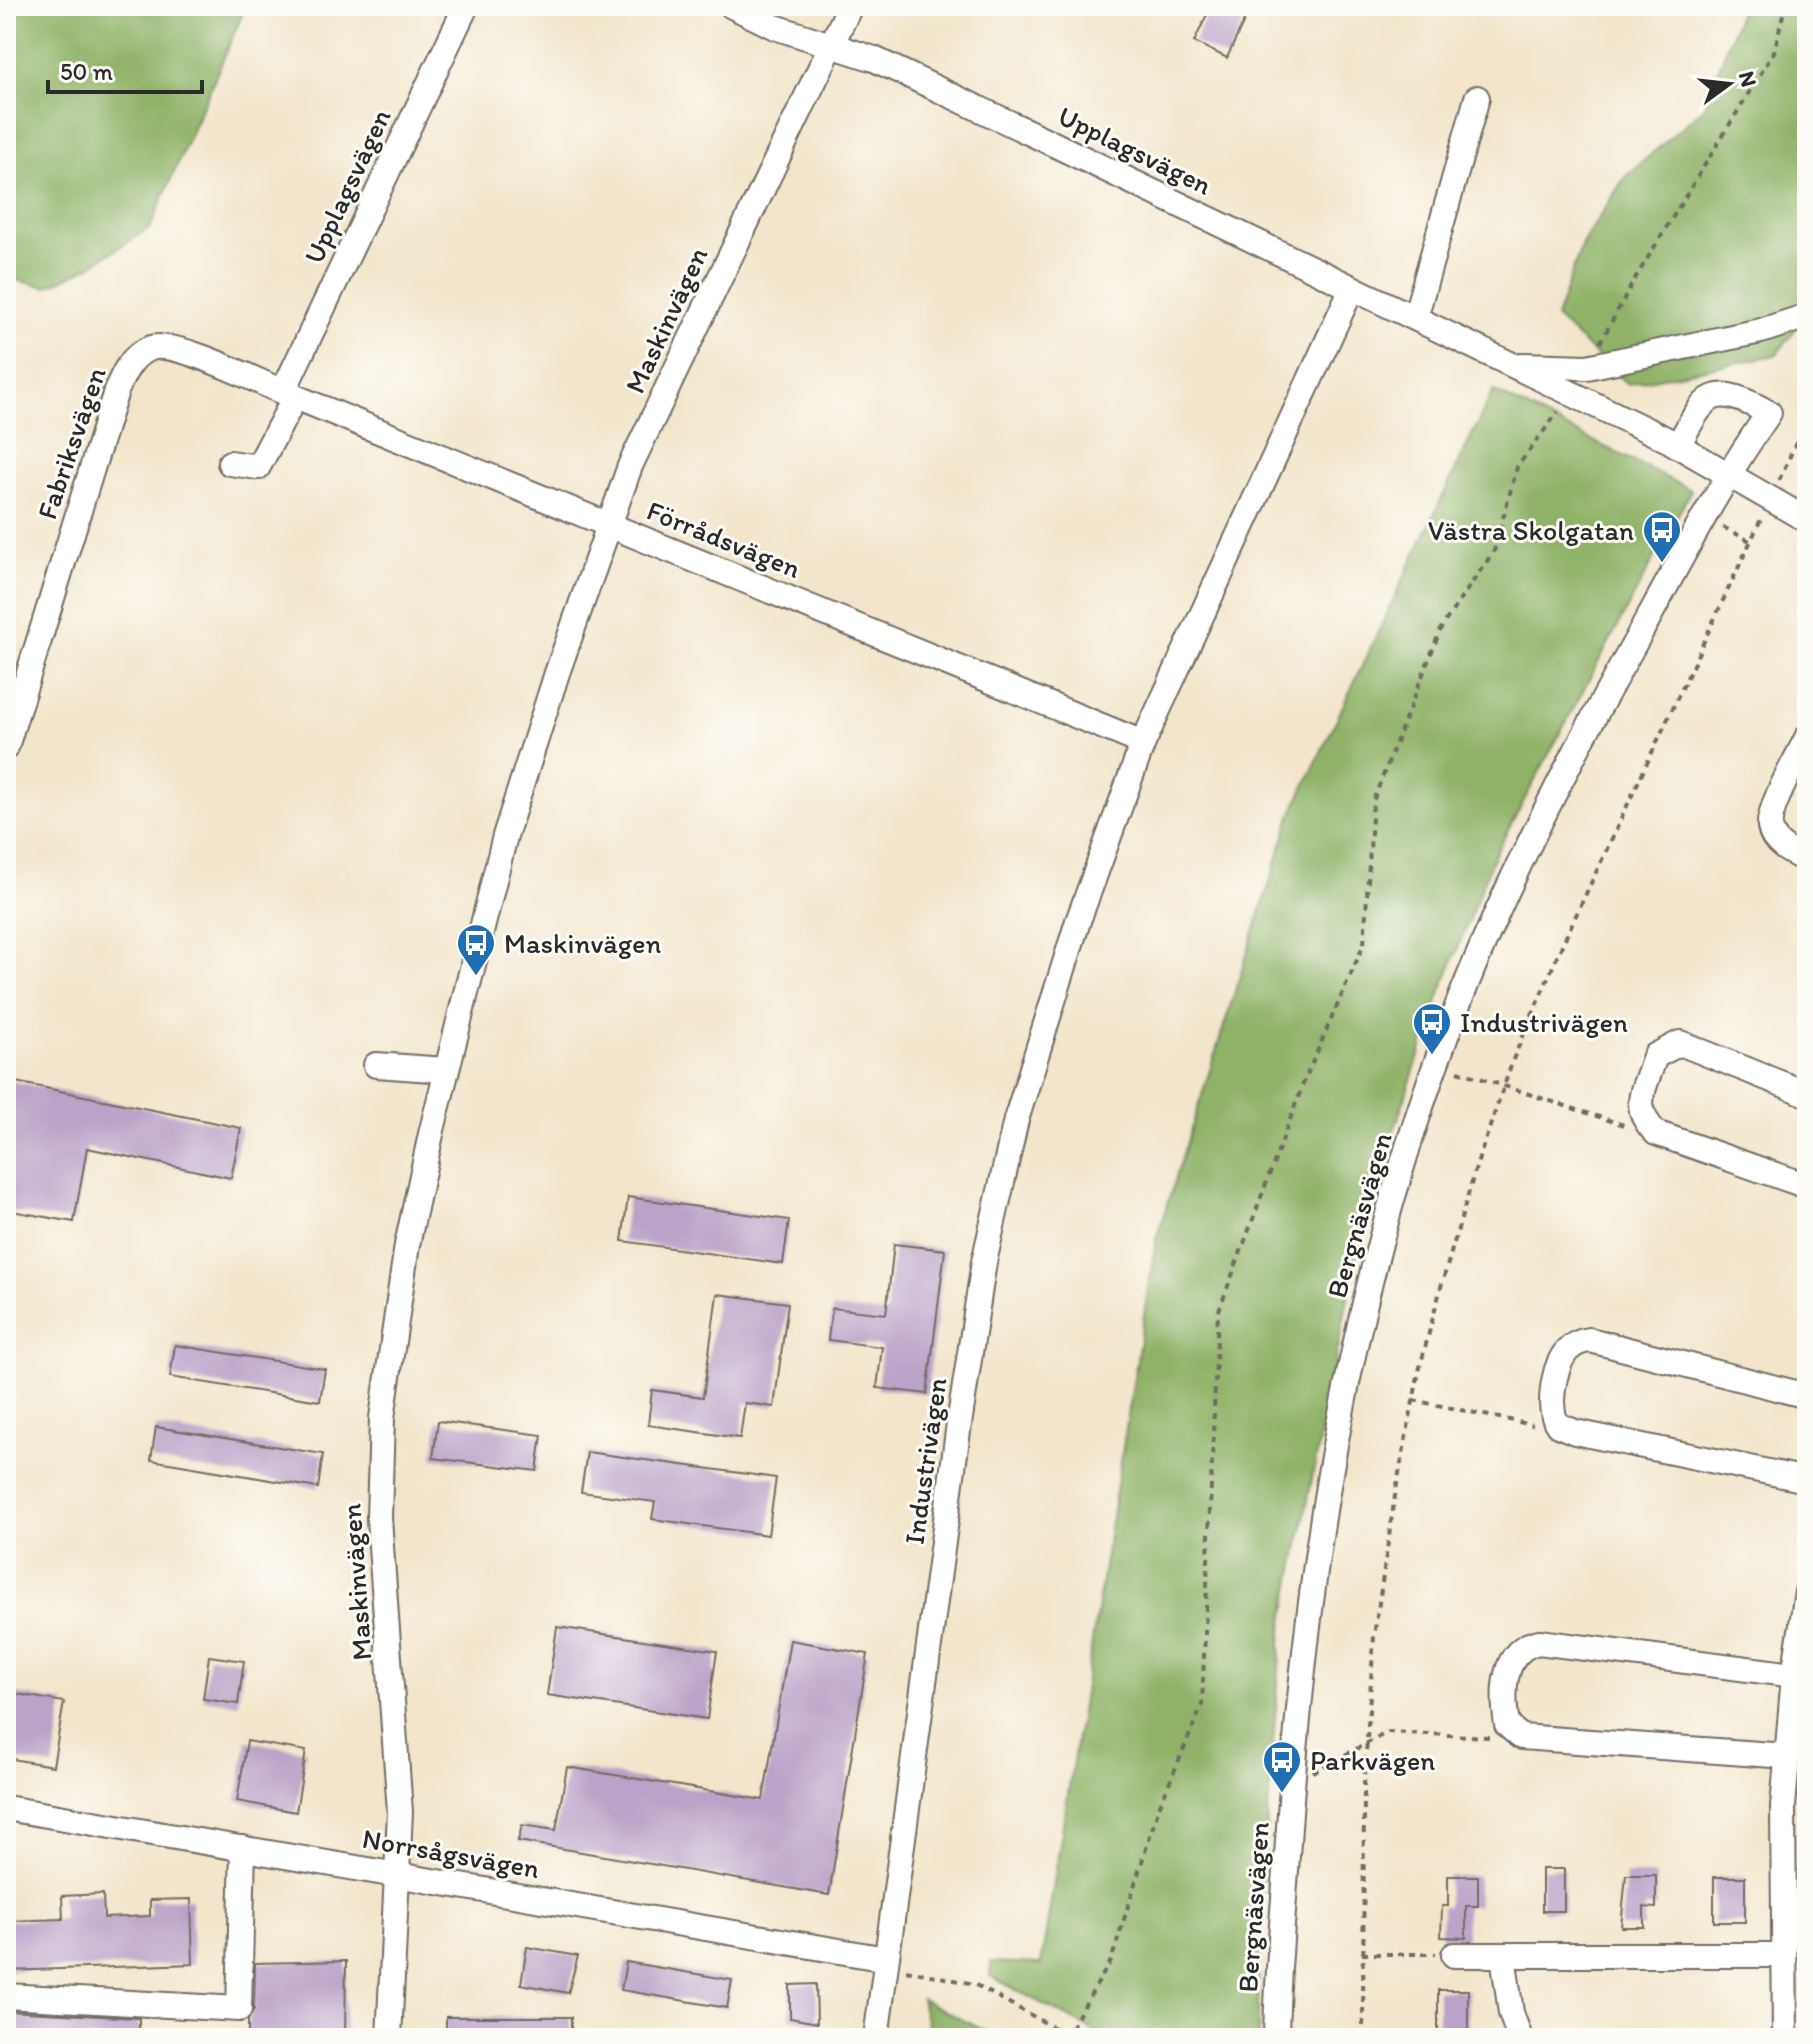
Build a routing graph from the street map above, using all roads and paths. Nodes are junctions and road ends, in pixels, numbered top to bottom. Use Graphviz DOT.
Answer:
graph roads {
  1 [pos="466,6"];
  2 [pos="732,6"];
  3 [pos="850,6"];
  4 [pos="1785,6"];
  5 [pos="830,44"];
  6 [pos="1477,98"];
  7 [pos="1352,288"];
  8 [pos="1807,316"];
  9 [pos="1415,318"];
  10 [pos="1505,362"];
  11 [pos="1587,367"];
  12 [pos="289,394"];
  13 [pos="1571,394"];
  14 [pos="1807,419"];
  15 [pos="1678,446"];
  16 [pos="230,463"];
  17 [pos="1728,475"];
  18 [pos="1770,499"];
  19 [pos="1807,520"];
  20 [pos="609,525"];
  21 [pos="8,734"];
  22 [pos="1143,743"];
  23 [pos="1805,748"];
  24 [pos="1807,860"];
  25 [pos="1437,1063"];
  26 [pos="376,1065"];
  27 [pos="446,1070"];
  28 [pos="1505,1084"];
  29 [pos="1807,1094"];
  30 [pos="1642,1120"];
  31 [pos="1807,1186"];
  32 [pos="1807,1396"];
  33 [pos="1413,1400"];
  34 [pos="1553,1419"];
  35 [pos="1807,1480"];
  36 [pos="1807,1592"];
  37 [pos="1794,1675"];
  38 [pos="1507,1725"];
  39 [pos="1366,1741"];
  40 [pos="1787,1756"];
  41 [pos="1292,1779"];
  42 [pos="6,1808"];
  43 [pos="243,1848"];
  44 [pos="397,1874"];
  45 [pos="1362,1954"];
  46 [pos="1454,1955"];
  47 [pos="1503,1955"];
  48 [pos="1782,1955"];
  49 [pos="886,1959"];
  50 [pos="6,1996"];
  51 [pos="1068,2037"];
  52 [pos="389,2038"];
  53 [pos="876,2038"];
  54 [pos="1276,2038"];
  55 [pos="1363,2038"];
  56 [pos="1520,2038"];
  57 [pos="1785,2038"];
  1 -- 12 [label="street, Upplagsvägen"];
  2 -- 5 [label="street, Upplagsvägen"];
  3 -- 5 [label="street, Maskinvägen"];
  4 -- 11 [label="path"];
  5 -- 7 [label="street, Upplagsvägen"];
  5 -- 20 [label="street, Maskinvägen"];
  6 -- 9 [label="street"];
  7 -- 9 [label="street, Upplagsvägen"];
  7 -- 22 [label="street, Industrivägen"];
  8 -- 11 [label="street, Upplagsvägen"];
  9 -- 10 [label="street, Upplagsvägen"];
  10 -- 11 [label="street, Upplagsvägen"];
  10 -- 13 [label="street, Upplagsvägen"];
  12 -- 16 [label="street, Upplagsvägen"];
  12 -- 20 [label="street, Förrådsvägen"];
  12 -- 21 [label="street, Fabriksvägen"];
  13 -- 15 [label="street, Upplagsvägen"];
  13 -- 51 [label="path"];
  14 -- 18 [label="path"];
  15 -- 17 [label="street"];
  15 -- 17 [label="street, Bergnäsvägen"];
  17 -- 18 [label="street"];
  17 -- 25 [label="street, Bergnäsvägen"];
  18 -- 19 [label="street"];
  18 -- 28 [label="path"];
  20 -- 22 [label="street, Förrådsvägen"];
  20 -- 27 [label="street, Maskinvägen"];
  22 -- 49 [label="street, Industrivägen"];
  23 -- 24 [label="street"];
  25 -- 28 [label="path"];
  25 -- 41 [label="street, Bergnäsvägen"];
  26 -- 27 [label="street"];
  27 -- 44 [label="street, Maskinvägen"];
  28 -- 30 [label="path"];
  28 -- 33 [label="path"];
  29 -- 30 [label="street"];
  30 -- 31 [label="street"];
  32 -- 34 [label="street"];
  33 -- 34 [label="path"];
  33 -- 39 [label="path"];
  34 -- 35 [label="street"];
  36 -- 37 [label="street"];
  37 -- 38 [label="street"];
  37 -- 40 [label="street"];
  38 -- 39 [label="path"];
  38 -- 40 [label="street"];
  39 -- 41 [label="path"];
  39 -- 45 [label="path"];
  40 -- 48 [label="street"];
  41 -- 54 [label="street, Bergnäsvägen"];
  42 -- 43 [label="street, Norrsågsvägen"];
  43 -- 44 [label="street, Norrsågsvägen"];
  43 -- 50 [label="street"];
  44 -- 49 [label="street, Norrsågsvägen"];
  44 -- 52 [label="street, Maskinvägen"];
  45 -- 46 [label="path"];
  45 -- 55 [label="path"];
  46 -- 47 [label="street"];
  47 -- 48 [label="street"];
  47 -- 56 [label="street"];
  48 -- 57 [label="street"];
  49 -- 51 [label="path"];
  49 -- 53 [label="street, Industrivägen"];
}
